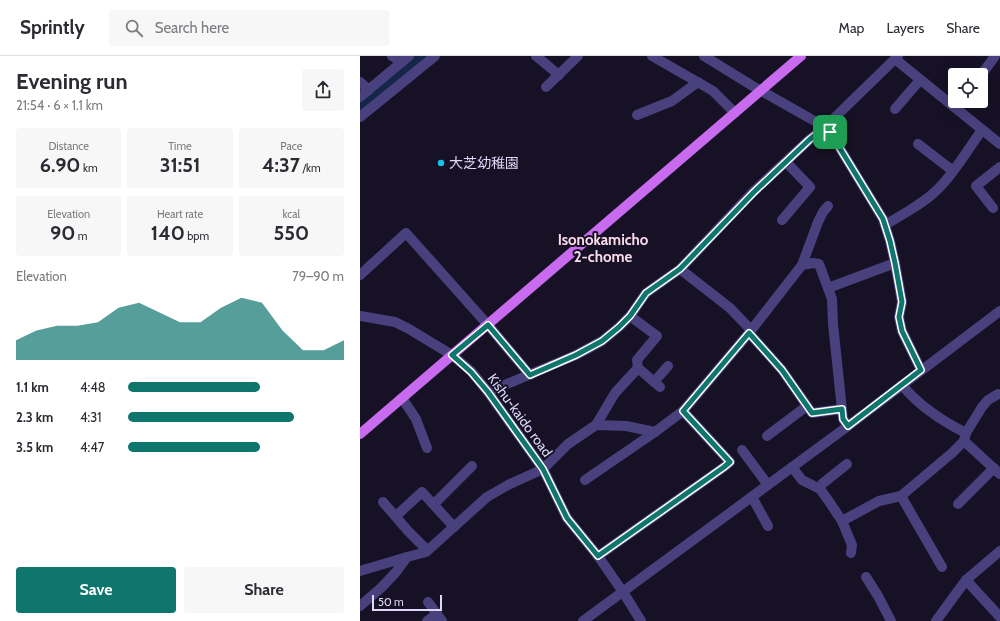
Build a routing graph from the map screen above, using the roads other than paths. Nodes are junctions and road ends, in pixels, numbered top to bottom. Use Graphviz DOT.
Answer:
graph roads {
  1 [pos="392,56"];
  2 [pos="435,56"];
  3 [pos="536,56"];
  4 [pos="578,56"];
  5 [pos="652,56"];
  6 [pos="704,56"];
  7 [pos="801,56"];
  8 [pos="995,56"];
  9 [pos="897,58"];
  10 [pos="406,59"];
  11 [pos="986,68"];
  12 [pos="559,74"];
  13 [pos="920,80"];
  14 [pos="360,82"];
  15 [pos="698,82"];
  16 [pos="546,87"];
  17 [pos="369,90"];
  18 [pos="761,90"];
  19 [pos="360,98"];
  20 [pos="895,109"];
  21 [pos="735,113"];
  22 [pos="637,115"];
  23 [pos="360,117"];
  24 [pos="825,127"];
  25 [pos="982,130"];
  26 [pos="918,144"];
  27 [pos="1000,144"];
  28 [pos="786,162"];
  29 [pos="1000,167"];
  30 [pos="953,171"];
  31 [pos="828,206"];
  32 [pos="993,208"];
  33 [pos="782,220"];
  34 [pos="885,225"];
  35 [pos="895,263"];
  36 [pos="802,266"];
  37 [pos="680,269"];
  38 [pos="360,275"];
  39 [pos="828,288"];
  40 [pos="1000,311"];
  41 [pos="360,316"];
  42 [pos="630,316"];
  43 [pos="488,325"];
  44 [pos="750,331"];
  45 [pos="452,355"];
  46 [pos="668,366"];
  47 [pos="638,368"];
  48 [pos="921,370"];
  49 [pos="530,375"];
  50 [pos="902,385"];
  51 [pos="488,392"];
  52 [pos="998,394"];
  53 [pos="402,398"];
  54 [pos="807,406"];
  55 [pos="842,409"];
  56 [pos="683,411"];
  57 [pos="596,425"];
  58 [pos="848,426"];
  59 [pos="655,432"];
  60 [pos="360,434"];
  61 [pos="767,436"];
  62 [pos="965,437"];
  63 [pos="427,448"];
  64 [pos="742,450"];
  65 [pos="847,464"];
  66 [pos="472,466"];
  67 [pos="792,467"];
  68 [pos="543,469"];
  69 [pos="997,471"];
  70 [pos="585,480"];
  71 [pos="768,485"];
  72 [pos="820,489"];
  73 [pos="752,496"];
  74 [pos="901,496"];
  75 [pos="384,502"];
  76 [pos="434,504"];
  77 [pos="958,504"];
  78 [pos="396,516"];
  79 [pos="842,521"];
  80 [pos="768,526"];
  81 [pos="454,527"];
  82 [pos="428,550"];
  83 [pos="1000,551"];
  84 [pos="851,553"];
  85 [pos="598,556"];
  86 [pos="407,557"];
  87 [pos="942,568"];
  88 [pos="360,571"];
  89 [pos="866,577"];
  90 [pos="966,580"];
  91 [pos="623,592"];
  92 [pos="428,602"];
  93 [pos="360,606"];
  94 [pos="439,617"];
  95 [pos="1000,617"];
  96 [pos="427,621"];
  97 [pos="583,621"];
  98 [pos="641,621"];
  99 [pos="891,621"];
  100 [pos="936,621"];
  1 -- 10 [label="street"];
  2 -- 23 [label="street"];
  3 -- 12 [label="street"];
  4 -- 12 [label="street"];
  5 -- 15 [label="street"];
  6 -- 18 [label="street"];
  7 -- 18 [label="main road"];
  8 -- 11 [label="street"];
  9 -- 13 [label="street"];
  9 -- 24 [label="street"];
  10 -- 17 [label="street"];
  12 -- 16 [label="street"];
  13 -- 20 [label="street"];
  13 -- 25 [label="street"];
  14 -- 17 [label="street"];
  15 -- 21 [label="street"];
  15 -- 22 [label="street"];
  17 -- 19 [label="street"];
  18 -- 21 [label="main road"];
  18 -- 24 [label="street"];
  21 -- 43 [label="main road"];
  24 -- 28 [label="street"];
  24 -- 34 [label="street"];
  25 -- 27 [label="street"];
  25 -- 30 [label="street"];
  26 -- 30 [label="street"];
  28 -- 33 [label="street"];
  28 -- 37 [label="street"];
  29 -- 32 [label="street"];
  30 -- 34 [label="street"];
  31 -- 36 [label="street"];
  34 -- 35 [label="street"];
  35 -- 39 [label="street"];
  35 -- 48 [label="street"];
  36 -- 39 [label="street"];
  36 -- 44 [label="street"];
  37 -- 42 [label="street"];
  37 -- 44 [label="street"];
  38 -- 43 [label="street"];
  39 -- 55 [label="street"];
  40 -- 48 [label="street"];
  41 -- 45 [label="street, Kishu-kaido road"];
  42 -- 47 [label="street"];
  42 -- 49 [label="street"];
  43 -- 45 [label="main road"];
  43 -- 49 [label="street"];
  44 -- 54 [label="street"];
  44 -- 56 [label="street"];
  45 -- 51 [label="street, Kishu-kaido road"];
  45 -- 53 [label="main road"];
  46 -- 47 [label="street"];
  47 -- 57 [label="street"];
  48 -- 50 [label="street"];
  49 -- 51 [label="street"];
  50 -- 58 [label="street"];
  50 -- 62 [label="street"];
  51 -- 68 [label="street, Kishu-kaido road"];
  52 -- 62 [label="street"];
  53 -- 60 [label="main road"];
  53 -- 63 [label="street"];
  54 -- 55 [label="street"];
  54 -- 61 [label="street"];
  55 -- 58 [label="street"];
  56 -- 59 [label="street"];
  56 -- 85 [label="street"];
  57 -- 59 [label="street"];
  57 -- 68 [label="street"];
  58 -- 67 [label="street"];
  59 -- 70 [label="street"];
  62 -- 69 [label="street"];
  62 -- 74 [label="street"];
  64 -- 71 [label="street"];
  65 -- 72 [label="street"];
  66 -- 76 [label="street"];
  67 -- 71 [label="street"];
  67 -- 72 [label="street"];
  68 -- 81 [label="street"];
  68 -- 85 [label="street, Kishu-kaido road"];
  69 -- 77 [label="street"];
  71 -- 73 [label="street"];
  72 -- 79 [label="street"];
  73 -- 80 [label="street"];
  73 -- 91 [label="street"];
  74 -- 79 [label="street"];
  74 -- 87 [label="street"];
  75 -- 78 [label="street"];
  76 -- 78 [label="street"];
  76 -- 81 [label="street"];
  78 -- 82 [label="street"];
  79 -- 84 [label="street"];
  81 -- 82 [label="street"];
  82 -- 86 [label="street"];
  83 -- 90 [label="street"];
  85 -- 91 [label="street, Kishu-kaido road"];
  86 -- 88 [label="street"];
  86 -- 93 [label="street"];
  89 -- 99 [label="street"];
  90 -- 95 [label="street"];
  90 -- 100 [label="street"];
  91 -- 97 [label="street"];
  91 -- 98 [label="street, Kishu-kaido road"];
  92 -- 94 [label="street"];
  94 -- 96 [label="street"];
}
